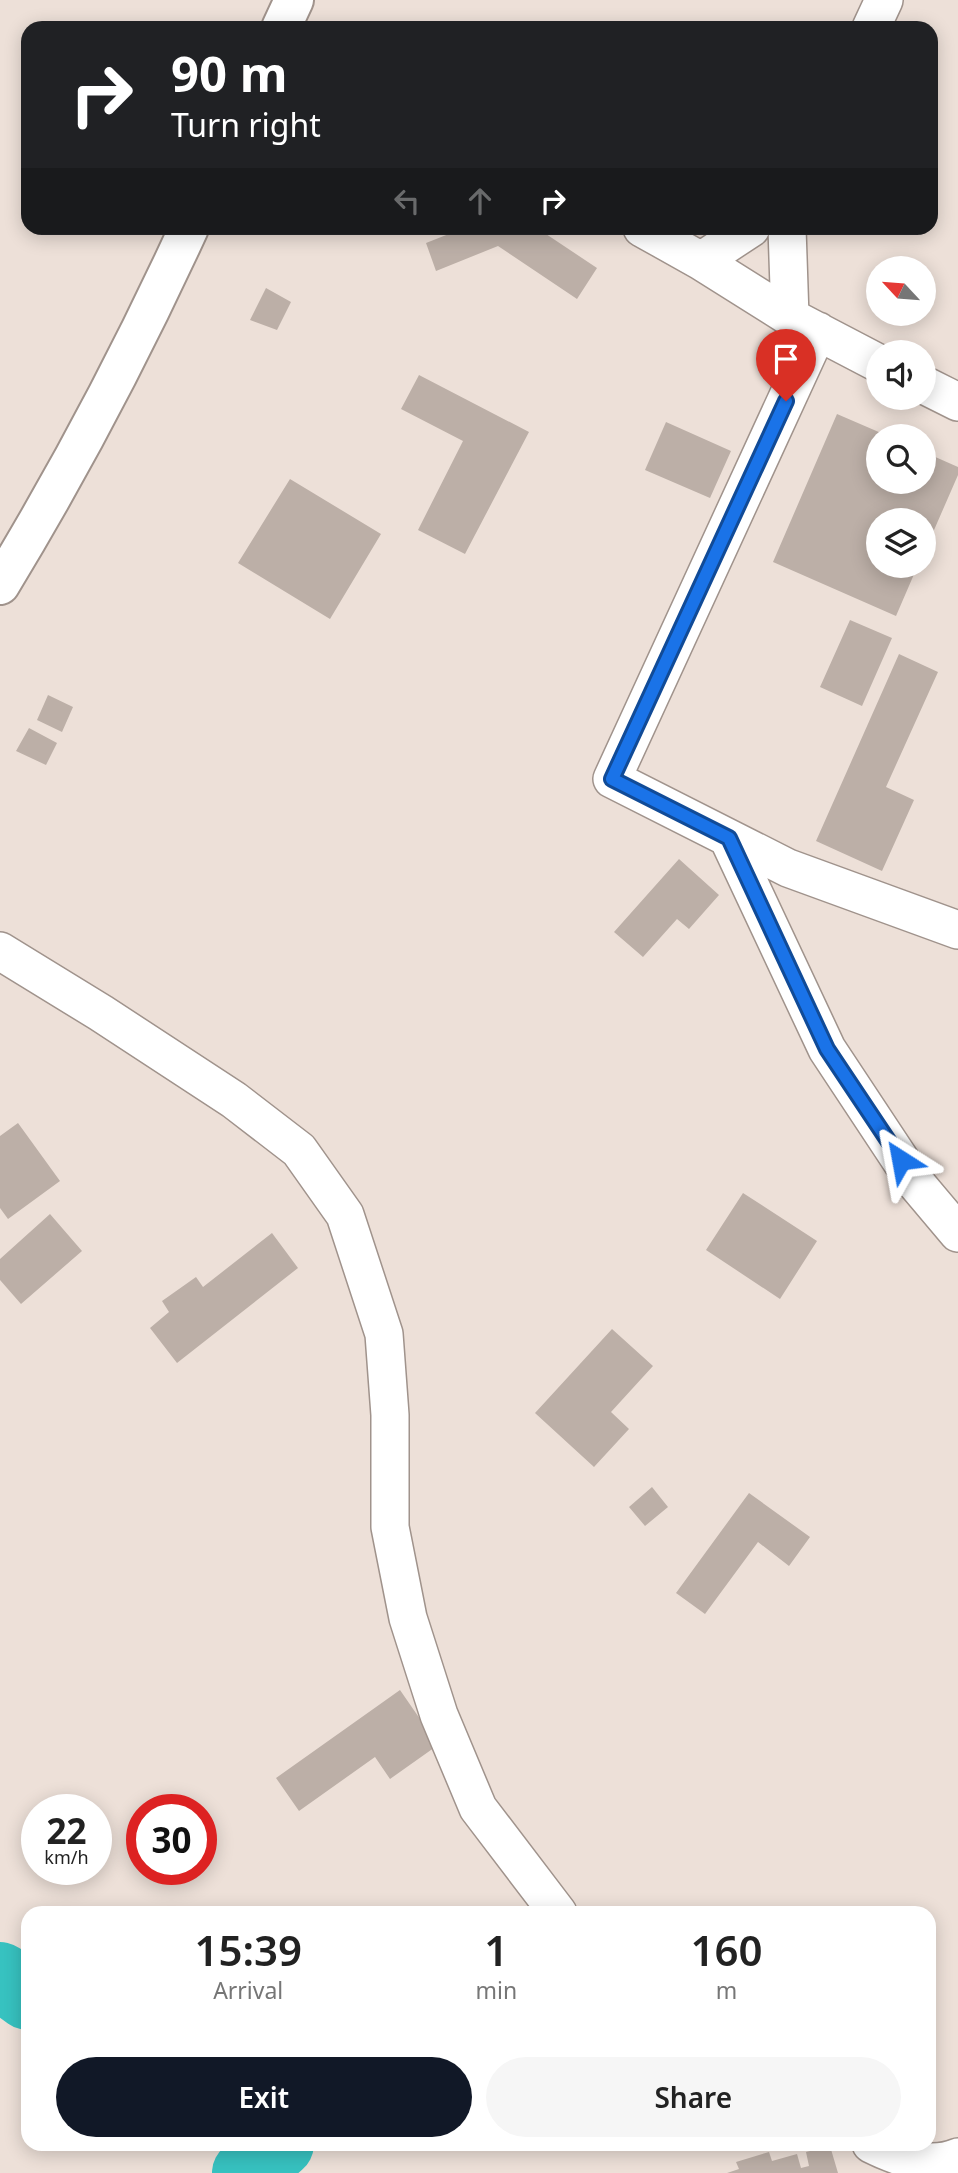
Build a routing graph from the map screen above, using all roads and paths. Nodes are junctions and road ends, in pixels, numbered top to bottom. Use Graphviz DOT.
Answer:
graph roads {
  1 [pos="884,0"];
  2 [pos="874,21"];
  3 [pos="186,235"];
  4 [pos="655,235"];
  5 [pos="740,235"];
  6 [pos="788,235"];
  7 [pos="701,261"];
  8 [pos="804,324"];
  9 [pos="866,357"];
  10 [pos="936,392"];
  11 [pos="958,402"];
  12 [pos="0,585"];
  13 [pos="729,838"];
  14 [pos="958,930"];
  15 [pos="0,951"];
  16 [pos="958,1233"];
  17 [pos="553,1906"];
  18 [pos="886,2151"];
  19 [pos="958,2157"];
  1 -- 2 [label="street"];
  3 -- 12 [label="main road"];
  4 -- 7 [label="street"];
  5 -- 7 [label="street"];
  6 -- 8 [label="street"];
  7 -- 8 [label="street"];
  8 -- 9 [label="street"];
  8 -- 13 [label="street"];
  10 -- 11 [label="street"];
  13 -- 14 [label="street"];
  13 -- 16 [label="street"];
  15 -- 17 [label="street"];
  18 -- 19 [label="street"];
}
